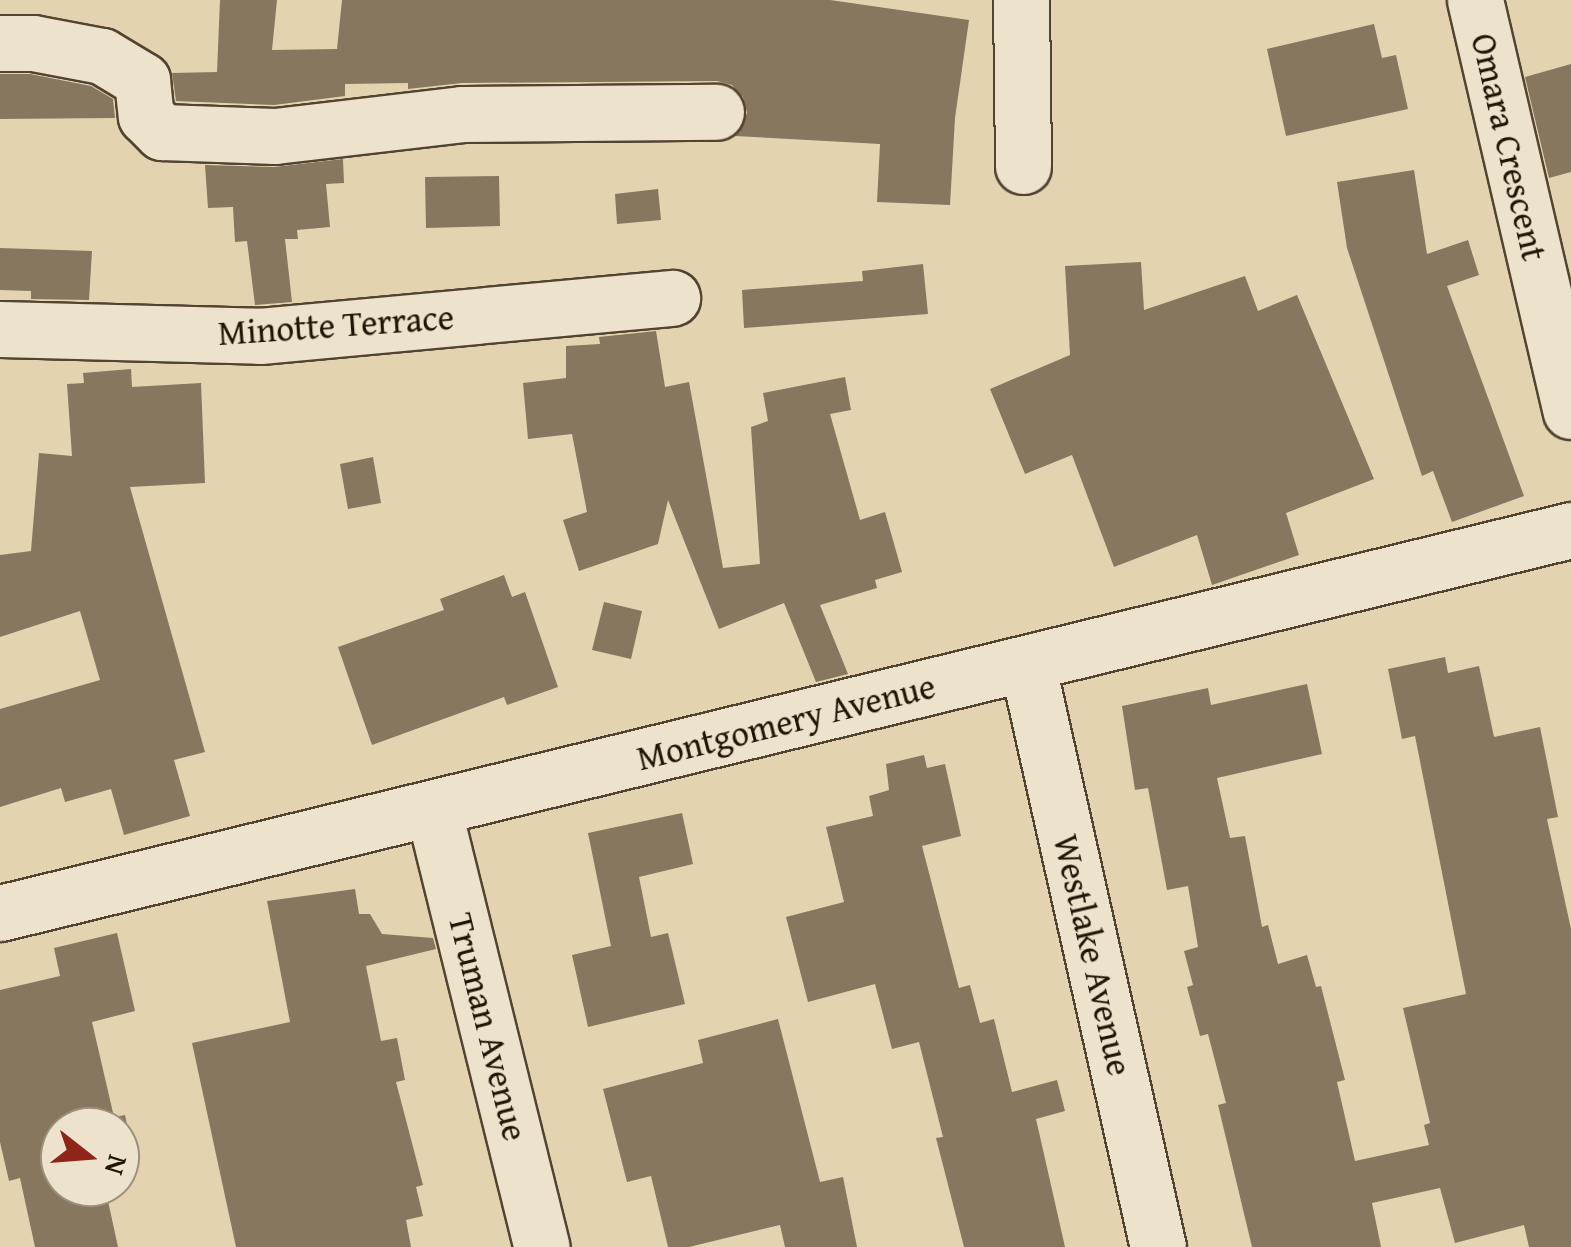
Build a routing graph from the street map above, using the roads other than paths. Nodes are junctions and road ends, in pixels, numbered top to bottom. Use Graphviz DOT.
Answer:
graph roads {
  1 [pos="1021,0"];
  2 [pos="1475,0"];
  3 [pos="0,43"];
  4 [pos="716,112"];
  5 [pos="1023,166"];
  6 [pos="1554,262"];
  7 [pos="672,298"];
  8 [pos="0,329"];
  9 [pos="1571,411"];
  10 [pos="1571,530"];
  11 [pos="1027,663"];
  12 [pos="433,808"];
  13 [pos="0,913"];
  14 [pos="542,1247"];
  15 [pos="1158,1247"];
  1 -- 5 [label="street"];
  2 -- 6 [label="street, Omara Crescent"];
  3 -- 4 [label="street"];
  6 -- 9 [label="street, Omara Crescent"];
  7 -- 8 [label="street, Minotte Terrace"];
  10 -- 11 [label="street, Montgomery Avenue"];
  11 -- 12 [label="street, Montgomery Avenue"];
  11 -- 15 [label="street, Westlake Avenue"];
  12 -- 13 [label="street, Montgomery Avenue"];
  12 -- 14 [label="street, Truman Avenue"];
}
